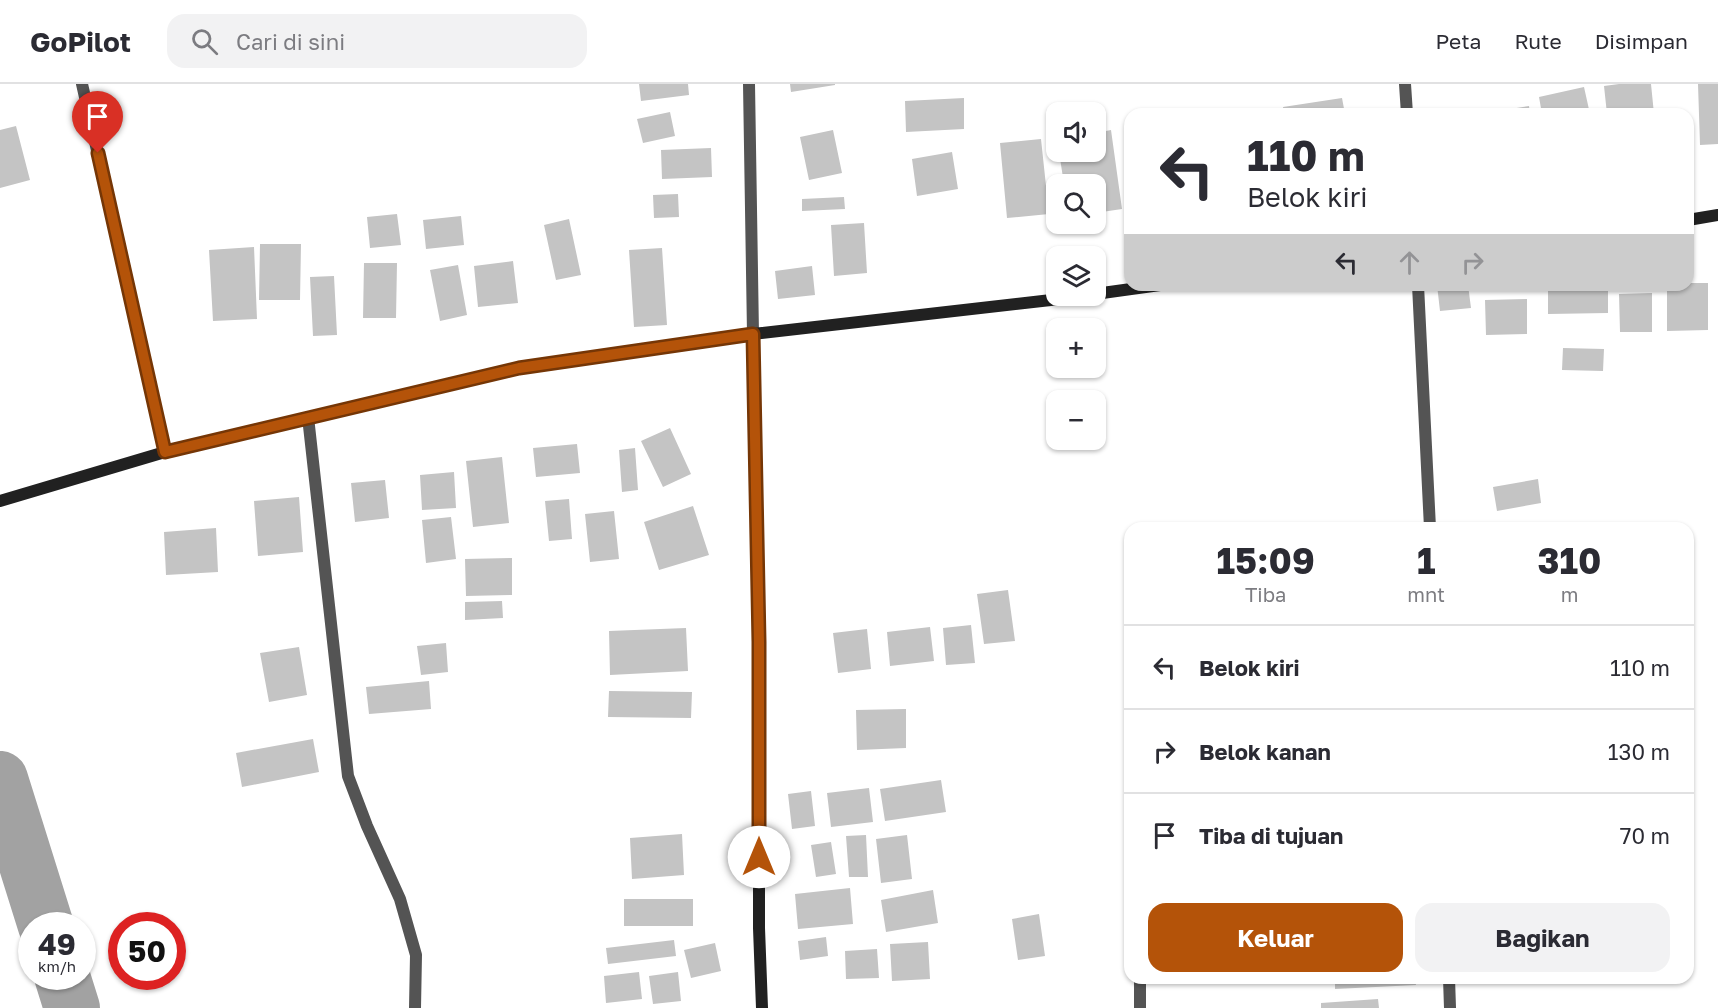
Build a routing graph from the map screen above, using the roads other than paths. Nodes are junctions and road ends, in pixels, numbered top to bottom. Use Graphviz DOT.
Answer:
graph roads {
  1 [pos="82,84"];
  2 [pos="749,84"];
  3 [pos="1405,84"];
  4 [pos="1407,108"];
  5 [pos="1718,215"];
  6 [pos="1694,218"];
  7 [pos="1124,290"];
  8 [pos="1418,291"];
  9 [pos="1106,292"];
  10 [pos="1046,301"];
  11 [pos="753,334"];
  12 [pos="308,417"];
  13 [pos="165,452"];
  14 [pos="4,501"];
  15 [pos="1430,522"];
  16 [pos="1140,984"];
  17 [pos="1449,984"];
  18 [pos="416,1008"];
  19 [pos="762,1008"];
  20 [pos="1140,1008"];
  21 [pos="1450,1008"];
  1 -- 13 [label="street"];
  2 -- 11 [label="street"];
  3 -- 4 [label="street"];
  5 -- 6 [label="main road"];
  7 -- 9 [label="main road"];
  8 -- 15 [label="street"];
  10 -- 11 [label="main road"];
  11 -- 12 [label="main road"];
  11 -- 19 [label="main road"];
  12 -- 13 [label="main road"];
  12 -- 18 [label="street"];
  13 -- 14 [label="main road"];
  16 -- 20 [label="street"];
  17 -- 21 [label="street"];
}
